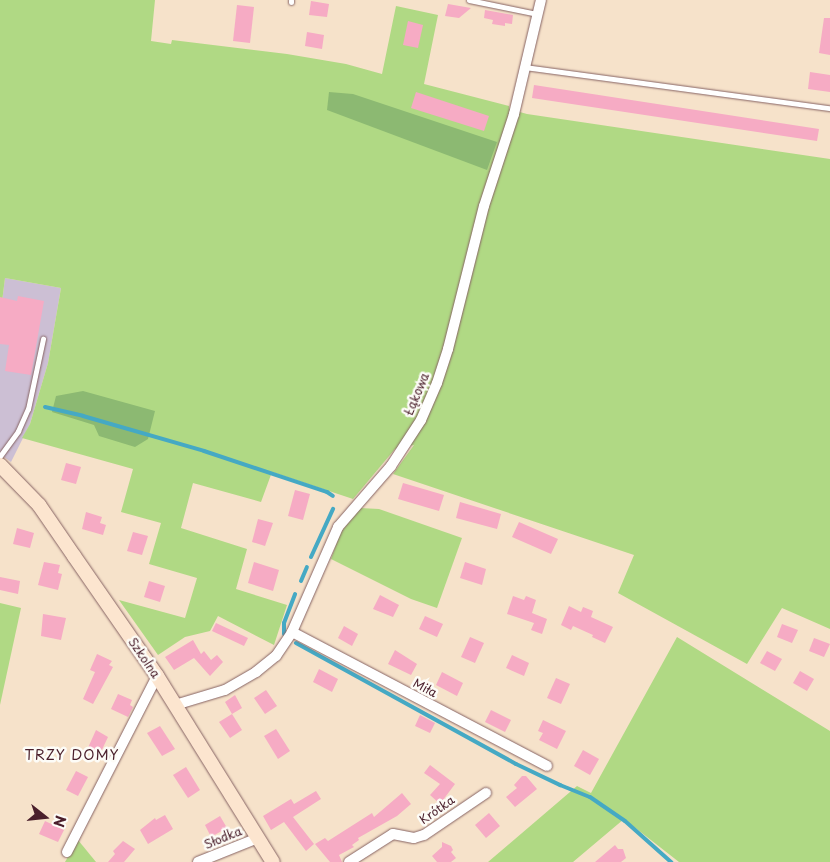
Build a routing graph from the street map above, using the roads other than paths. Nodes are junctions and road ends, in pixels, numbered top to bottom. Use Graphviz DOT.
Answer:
graph roads {
  1 [pos="469,0"];
  2 [pos="542,0"];
  3 [pos="537,14"];
  4 [pos="524,67"];
  5 [pos="830,108"];
  6 [pos="43,339"];
  7 [pos="0,456"];
  8 [pos="0,465"];
  9 [pos="292,632"];
  10 [pos="157,676"];
  11 [pos="175,705"];
  12 [pos="547,766"];
  13 [pos="486,793"];
  14 [pos="258,838"];
  15 [pos="67,852"];
  16 [pos="198,862"];
  17 [pos="272,862"];
  18 [pos="349,862"];
  1 -- 3 [label="lane"];
  2 -- 3 [label="street, Łąkowa"];
  3 -- 4 [label="street, Łąkowa"];
  4 -- 5 [label="lane"];
  4 -- 9 [label="street, Łąkowa"];
  6 -- 7 [label="lane"];
  8 -- 10 [label="street, Szkolna"];
  9 -- 11 [label="street, Łąkowa"];
  9 -- 12 [label="street, Miła"];
  10 -- 11 [label="street, Szkolna"];
  10 -- 15 [label="street"];
  11 -- 14 [label="street, Szkolna"];
  13 -- 18 [label="street, Krótka"];
  14 -- 16 [label="street, Słodka"];
  14 -- 17 [label="street, Szkolna"];
}
